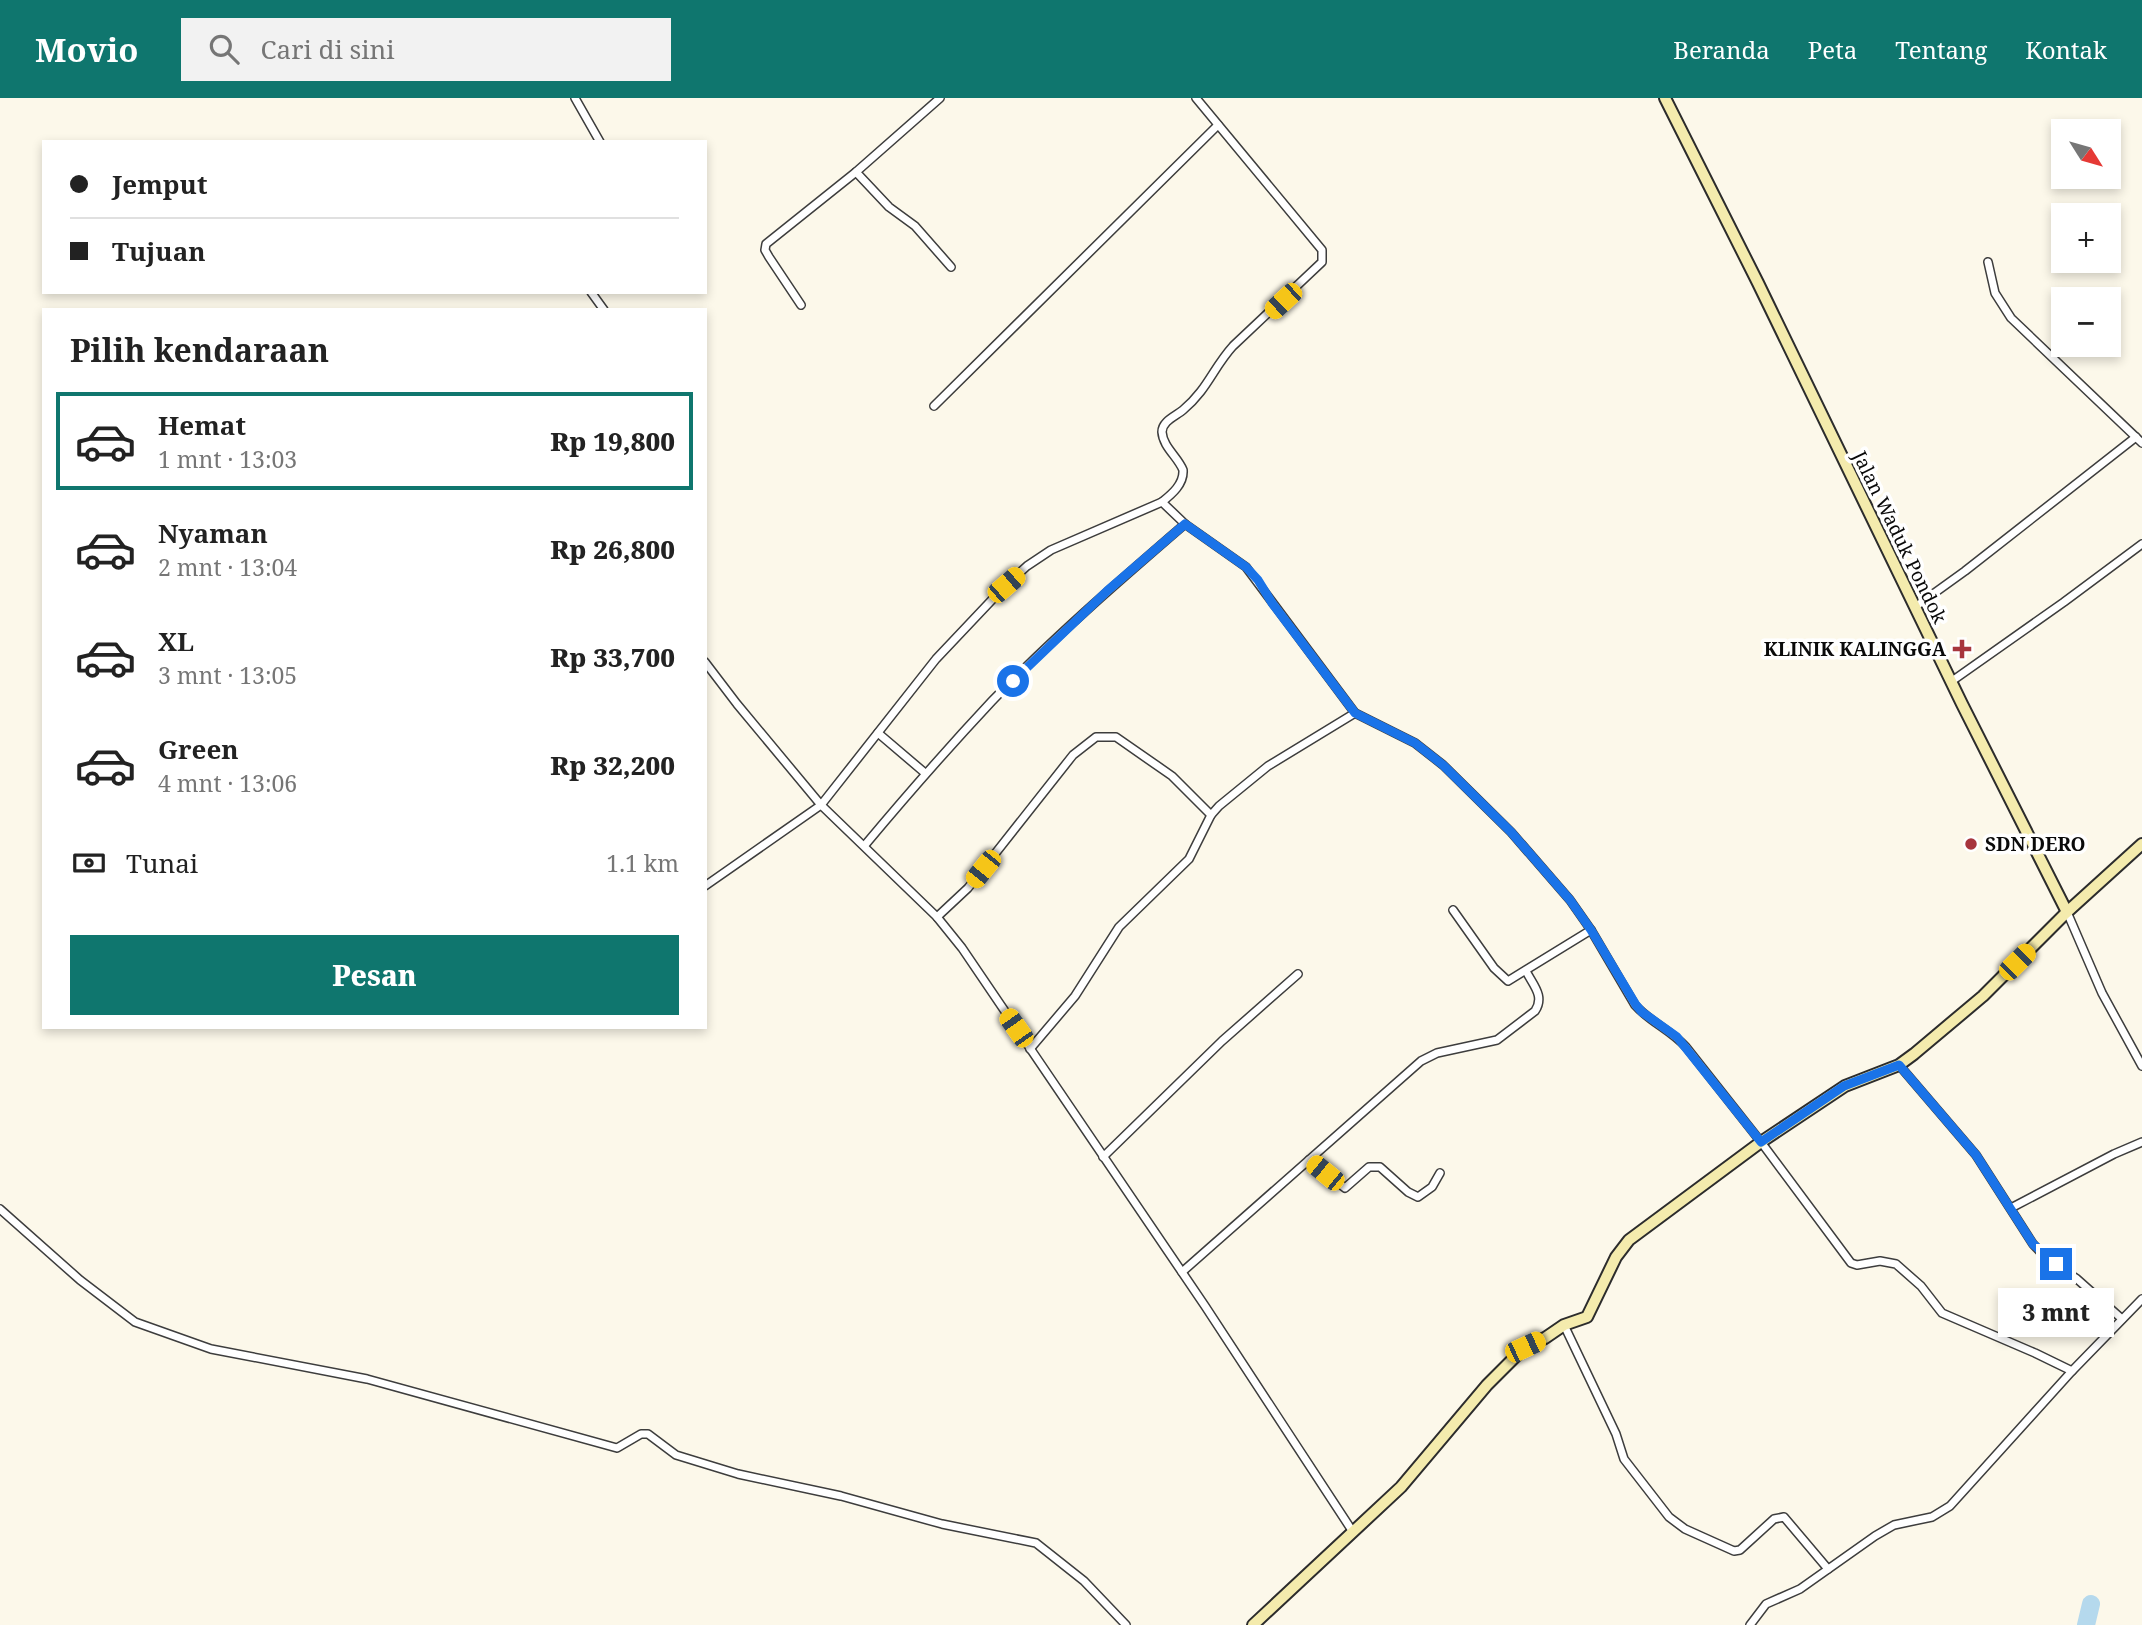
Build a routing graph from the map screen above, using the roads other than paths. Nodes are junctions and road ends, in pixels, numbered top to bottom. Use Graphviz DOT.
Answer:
graph roads {
  1 [pos="575,98"];
  2 [pos="940,98"];
  3 [pos="1196,98"];
  4 [pos="1665,98"];
  5 [pos="1218,125"];
  6 [pos="599,140"];
  7 [pos="856,172"];
  8 [pos="1988,262"];
  9 [pos="951,267"];
  10 [pos="801,305"];
  11 [pos="934,406"];
  12 [pos="2139,440"];
  13 [pos="1162,502"];
  14 [pos="1185,524"];
  15 [pos="2142,544"];
  16 [pos="1915,607"];
  17 [pos="707,665"];
  18 [pos="1952,681"];
  19 [pos="1355,713"];
  20 [pos="878,733"];
  21 [pos="925,773"];
  22 [pos="821,805"];
  23 [pos="1212,815"];
  24 [pos="2142,844"];
  25 [pos="864,845"];
  26 [pos="707,885"];
  27 [pos="1453,910"];
  28 [pos="2067,912"];
  29 [pos="937,917"];
  30 [pos="1591,930"];
  31 [pos="1526,971"];
  32 [pos="1298,974"];
  33 [pos="1030,1049"];
  34 [pos="1899,1065"];
  35 [pos="2142,1066"];
  36 [pos="1761,1142"];
  37 [pos="2142,1142"];
  38 [pos="1103,1157"];
  39 [pos="1309,1160"];
  40 [pos="1440,1173"];
  41 [pos="2011,1208"];
  42 [pos="0,1209"];
  43 [pos="1182,1272"];
  44 [pos="2142,1299"];
  45 [pos="2122,1319"];
  46 [pos="1564,1325"];
  47 [pos="2072,1371"];
  48 [pos="1353,1532"];
  49 [pos="1828,1569"];
  50 [pos="1126,1625"];
  51 [pos="1253,1625"];
  52 [pos="1749,1625"];
  1 -- 6 [label="street"];
  2 -- 7 [label="street"];
  3 -- 5 [label="street"];
  4 -- 16 [label="street, Jalan Waduk Pondok"];
  5 -- 11 [label="street"];
  5 -- 13 [label="street"];
  7 -- 9 [label="street"];
  7 -- 10 [label="street"];
  8 -- 12 [label="street"];
  12 -- 16 [label="street"];
  13 -- 14 [label="street"];
  13 -- 20 [label="street"];
  14 -- 19 [label="street"];
  14 -- 21 [label="street"];
  15 -- 18 [label="street"];
  16 -- 18 [label="street, Jalan Waduk Pondok"];
  17 -- 22 [label="street"];
  18 -- 28 [label="street, Jalan Waduk Pondok"];
  19 -- 23 [label="street"];
  19 -- 30 [label="street"];
  20 -- 21 [label="street"];
  20 -- 22 [label="street"];
  21 -- 25 [label="street"];
  22 -- 25 [label="street"];
  22 -- 26 [label="street"];
  23 -- 29 [label="street"];
  23 -- 33 [label="street"];
  24 -- 28 [label="street"];
  25 -- 29 [label="street"];
  27 -- 31 [label="street"];
  28 -- 34 [label="street"];
  28 -- 35 [label="street, Jalan Waduk Pondok"];
  29 -- 33 [label="street"];
  30 -- 31 [label="street"];
  30 -- 36 [label="street"];
  31 -- 39 [label="street"];
  32 -- 38 [label="street"];
  33 -- 38 [label="street"];
  34 -- 36 [label="street"];
  34 -- 41 [label="street"];
  36 -- 46 [label="street"];
  36 -- 47 [label="street"];
  37 -- 41 [label="street"];
  38 -- 43 [label="street"];
  39 -- 40 [label="street"];
  39 -- 43 [label="street"];
  41 -- 45 [label="street"];
  42 -- 50 [label="street"];
  43 -- 48 [label="street"];
  44 -- 45 [label="street"];
  45 -- 47 [label="street"];
  46 -- 48 [label="street"];
  46 -- 49 [label="street"];
  47 -- 49 [label="street"];
  48 -- 51 [label="street"];
  49 -- 52 [label="street"];
}
